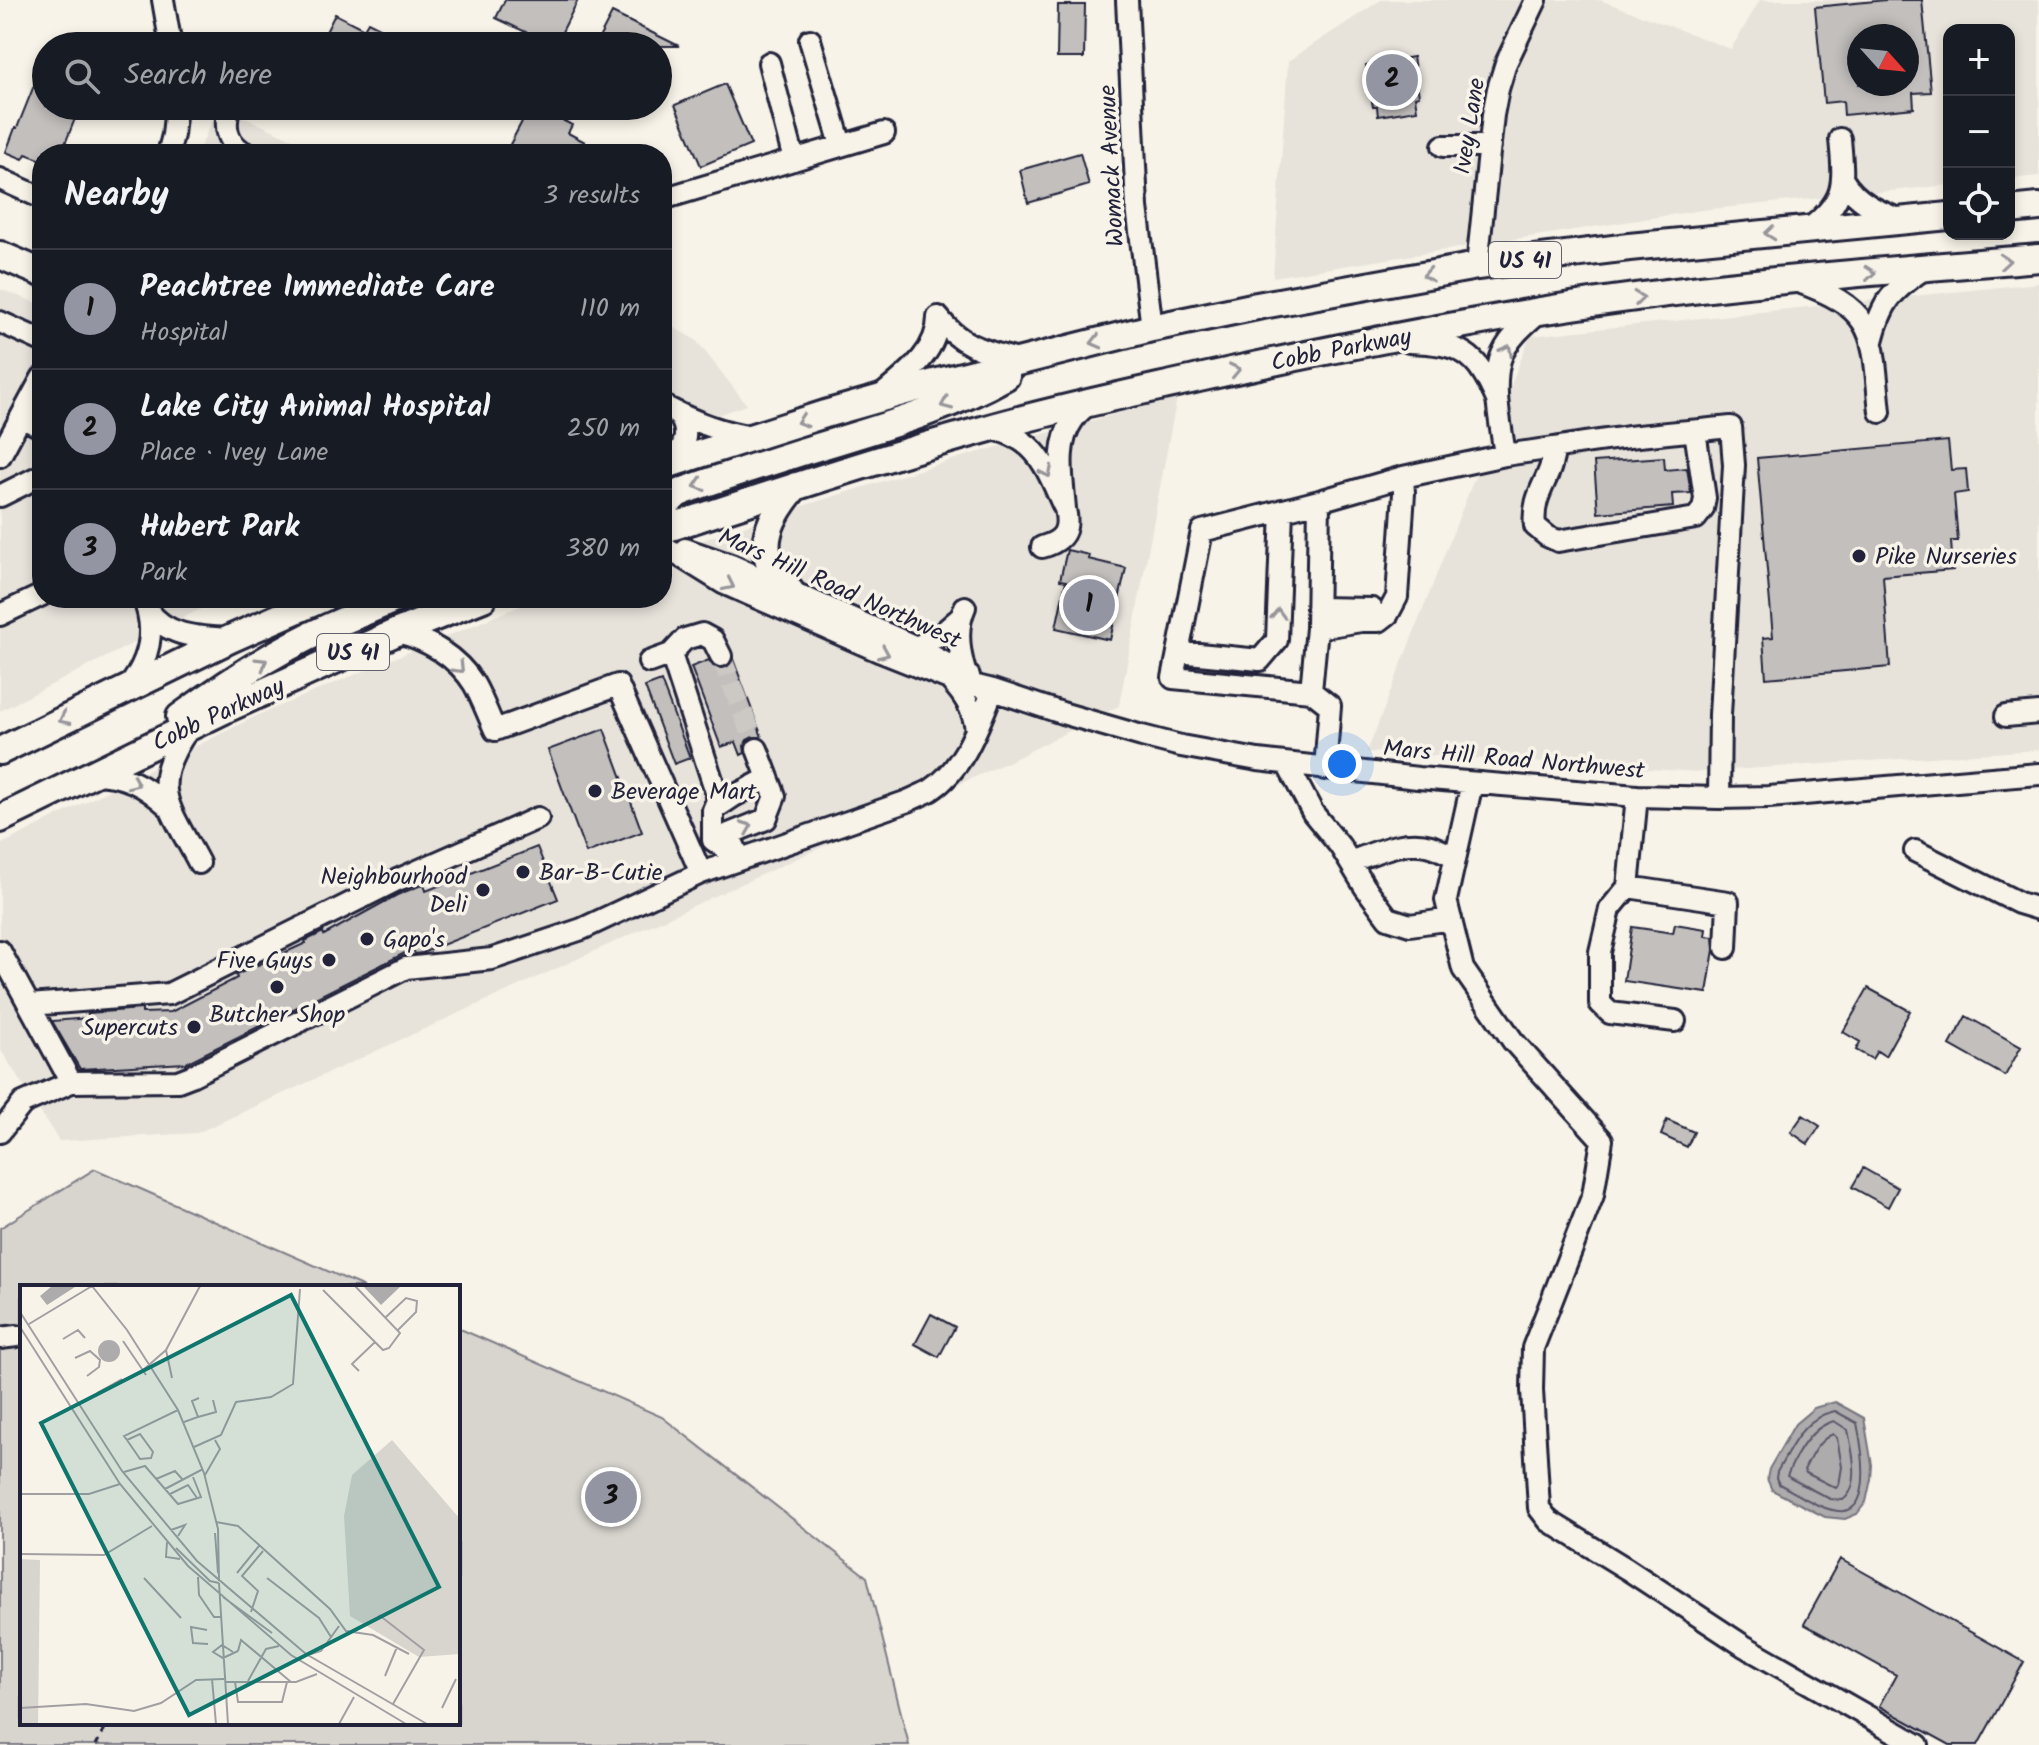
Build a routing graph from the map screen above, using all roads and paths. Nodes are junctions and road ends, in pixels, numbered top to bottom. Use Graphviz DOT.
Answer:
graph roads {
  1 [pos="163,0"];
  2 [pos="1127,0"];
  3 [pos="1536,0"];
  4 [pos="169,32"];
  5 [pos="810,40"];
  6 [pos="769,63"];
  7 [pos="175,120"];
  8 [pos="226,120"];
  9 [pos="884,133"];
  10 [pos="1840,139"];
  11 [pos="171,144"];
  12 [pos="234,144"];
  13 [pos="841,145"];
  14 [pos="1443,146"];
  15 [pos="1490,146"];
  16 [pos="794,160"];
  17 [pos="0,179"];
  18 [pos="1843,180"];
  19 [pos="32,193"];
  20 [pos="672,196"];
  21 [pos="2039,207"];
  22 [pos="2015,209"];
  23 [pos="1943,217"];
  24 [pos="1903,220"];
  25 [pos="1809,229"];
  26 [pos="0,255"];
  27 [pos="2039,258"];
  28 [pos="1477,266"];
  29 [pos="1925,268"];
  30 [pos="32,269"];
  31 [pos="1793,280"];
  32 [pos="1540,311"];
  33 [pos="0,322"];
  34 [pos="1152,328"];
  35 [pos="32,336"];
  36 [pos="1380,340"];
  37 [pos="1872,341"];
  38 [pos="1031,359"];
  39 [pos="32,397"];
  40 [pos="877,399"];
  41 [pos="1497,400"];
  42 [pos="1091,402"];
  43 [pos="672,411"];
  44 [pos="672,412"];
  45 [pos="1880,412"];
  46 [pos="21,417"];
  47 [pos="32,423"];
  48 [pos="988,428"];
  49 [pos="1695,431"];
  50 [pos="754,437"];
  51 [pos="1554,448"];
  52 [pos="1505,455"];
  53 [pos="0,456"];
  54 [pos="672,459"];
  55 [pos="672,463"];
  56 [pos="32,480"];
  57 [pos="1404,485"];
  58 [pos="796,486"];
  59 [pos="0,496"];
  60 [pos="672,499"];
  61 [pos="1319,501"];
  62 [pos="1065,509"];
  63 [pos="1282,510"];
  64 [pos="672,527"];
  65 [pos="672,546"];
  66 [pos="1042,547"];
  67 [pos="672,550"];
  68 [pos="790,591"];
  69 [pos="32,600"];
  70 [pos="146,608"];
  71 [pos="148,608"];
  72 [pos="300,608"];
  73 [pos="373,608"];
  74 [pos="458,608"];
  75 [pos="0,615"];
  76 [pos="1317,618"];
  77 [pos="397,632"];
  78 [pos="230,639"];
  79 [pos="916,647"];
  80 [pos="1178,652"];
  81 [pos="671,654"];
  82 [pos="721,656"];
  83 [pos="649,662"];
  84 [pos="957,677"];
  85 [pos="128,688"];
  86 [pos="993,690"];
  87 [pos="1311,691"];
  88 [pos="2039,713"];
  89 [pos="2006,716"];
  90 [pos="190,727"];
  91 [pos="976,729"];
  92 [pos="757,749"];
  93 [pos="0,751"];
  94 [pos="129,755"];
  95 [pos="1287,764"];
  96 [pos="1325,769"];
  97 [pos="91,774"];
  98 [pos="2039,774"];
  99 [pos="768,778"];
  100 [pos="1472,783"];
  101 [pos="1637,796"];
  102 [pos="1719,798"];
  103 [pos="170,808"];
  104 [pos="713,810"];
  105 [pos="538,818"];
  106 [pos="1,820"];
  107 [pos="1915,851"];
  108 [pos="1455,857"];
  109 [pos="740,859"];
  110 [pos="1350,862"];
  111 [pos="199,863"];
  112 [pos="701,873"];
  113 [pos="1628,887"];
  114 [pos="2039,909"];
  115 [pos="1451,919"];
  116 [pos="1726,948"];
  117 [pos="0,951"];
  118 [pos="30,1005"];
  119 [pos="1675,1021"];
  120 [pos="71,1082"];
  121 [pos="0,1132"];
  122 [pos="107,1725"];
  123 [pos="96,1745"];
  124 [pos="1918,1745"];
  1 -- 4 [label="street"];
  2 -- 34 [label="street, Womack Avenue"];
  3 -- 15 [label="street, Ivey Lane"];
  5 -- 13 [label="street"];
  6 -- 16 [label="street"];
  7 -- 11 [label="street"];
  8 -- 12 [label="street"];
  9 -- 13 [label="street"];
  10 -- 18 [label="street"];
  13 -- 16 [label="street"];
  14 -- 15 [label="street"];
  15 -- 28 [label="street, Ivey Lane"];
  16 -- 20 [label="street"];
  17 -- 19 [label="street"];
  18 -- 24 [label="street"];
  18 -- 25 [label="street"];
  21 -- 22 [label="main road"];
  23 -- 24 [label="main road, US 41"];
  24 -- 25 [label="main road, US 41"];
  25 -- 28 [label="main road, US 41, one-way"];
  26 -- 30 [label="main road"];
  29 -- 27 [label="main road, Cobb Parkway / US 41, one-way"];
  28 -- 34 [label="main road, US 41, one-way"];
  31 -- 29 [label="main road, Cobb Parkway / US 41, one-way"];
  29 -- 37 [label="street"];
  32 -- 31 [label="main road, Cobb Parkway / US 41, one-way"];
  31 -- 37 [label="street"];
  32 -- 36 [label="main road, Cobb Parkway / US 41"];
  41 -- 32 [label="street, one-way"];
  33 -- 35 [label="street"];
  34 -- 38 [label="main road, US 41, one-way"];
  36 -- 41 [label="street"];
  42 -- 36 [label="main road, Cobb Parkway / US 41, one-way"];
  37 -- 45 [label="street"];
  38 -- 40 [label="main road, US 41"];
  38 -- 40 [label="street"];
  38 -- 60 [label="main road, one-way"];
  39 -- 46 [label="street"];
  40 -- 50 [label="main road, US 41, one-way"];
  41 -- 52 [label="street"];
  42 -- 48 [label="main road, Cobb Parkway / US 41"];
  42 -- 62 [label="street"];
  43 -- 50 [label="street"];
  44 -- 54 [label="street"];
  46 -- 47 [label="street"];
  46 -- 53 [label="street"];
  48 -- 58 [label="main road, Cobb Parkway / US 41"];
  48 -- 62 [label="street, one-way"];
  49 -- 51 [label="street"];
  49 -- 51 [label="street"];
  49 -- 102 [label="street"];
  50 -- 55 [label="main road, US 41"];
  51 -- 52 [label="street"];
  52 -- 57 [label="street"];
  56 -- 59 [label="street"];
  57 -- 61 [label="street"];
  57 -- 76 [label="street"];
  58 -- 64 [label="main road, Cobb Parkway / US 41"];
  58 -- 68 [label="main road"];
  61 -- 63 [label="street"];
  61 -- 76 [label="street"];
  62 -- 66 [label="street"];
  63 -- 80 [label="street"];
  80 -- 63 [label="street, one-way"];
  65 -- 68 [label="street, Mars Hill Road Northwest"];
  67 -- 84 [label="street, Mars Hill Road Northwest, one-way"];
  68 -- 79 [label="street, Mars Hill Road Northwest"];
  69 -- 75 [label="street"];
  70 -- 85 [label="street"];
  71 -- 78 [label="street"];
  72 -- 78 [label="main road, US 41"];
  94 -- 73 [label="main road, one-way"];
  74 -- 77 [label="main road, Cobb Parkway / US 41"];
  76 -- 87 [label="street"];
  77 -- 90 [label="main road, Cobb Parkway / US 41"];
  77 -- 112 [label="street, one-way"];
  78 -- 85 [label="main road, US 41"];
  79 -- 84 [label="street, Mars Hill Road Northwest"];
  79 -- 84 [label="street"];
  80 -- 87 [label="street"];
  81 -- 82 [label="street"];
  81 -- 83 [label="street"];
  81 -- 104 [label="street"];
  84 -- 86 [label="street, Mars Hill Road Northwest"];
  84 -- 91 [label="street"];
  85 -- 93 [label="main road, US 41, one-way"];
  86 -- 91 [label="street"];
  86 -- 95 [label="street, Mars Hill Road Northwest"];
  87 -- 96 [label="street"];
  88 -- 89 [label="street"];
  90 -- 94 [label="main road, Cobb Parkway / US 41"];
  90 -- 103 [label="street"];
  91 -- 109 [label="street"];
  92 -- 99 [label="street"];
  94 -- 97 [label="main road, Cobb Parkway / US 41"];
  95 -- 96 [label="street, Mars Hill Road Northwest"];
  95 -- 110 [label="street"];
  96 -- 100 [label="street, Mars Hill Road Northwest"];
  97 -- 103 [label="street, one-way"];
  97 -- 106 [label="main road, Cobb Parkway / US 41"];
  98 -- 102 [label="street, Mars Hill Road Northwest"];
  99 -- 104 [label="street"];
  109 -- 99 [label="street, one-way"];
  100 -- 101 [label="street, Mars Hill Road Northwest"];
  100 -- 108 [label="street"];
  101 -- 102 [label="street, Mars Hill Road Northwest"];
  101 -- 113 [label="street"];
  103 -- 111 [label="street"];
  104 -- 109 [label="street"];
  105 -- 118 [label="street"];
  107 -- 114 [label="street"];
  108 -- 110 [label="street"];
  108 -- 115 [label="street"];
  109 -- 112 [label="street"];
  110 -- 115 [label="street"];
  112 -- 120 [label="street"];
  113 -- 116 [label="street"];
  113 -- 119 [label="street"];
  115 -- 124 [label="street"];
  117 -- 118 [label="street"];
  118 -- 120 [label="street"];
  120 -- 121 [label="street"];
  122 -- 123 [label="path"];
}
